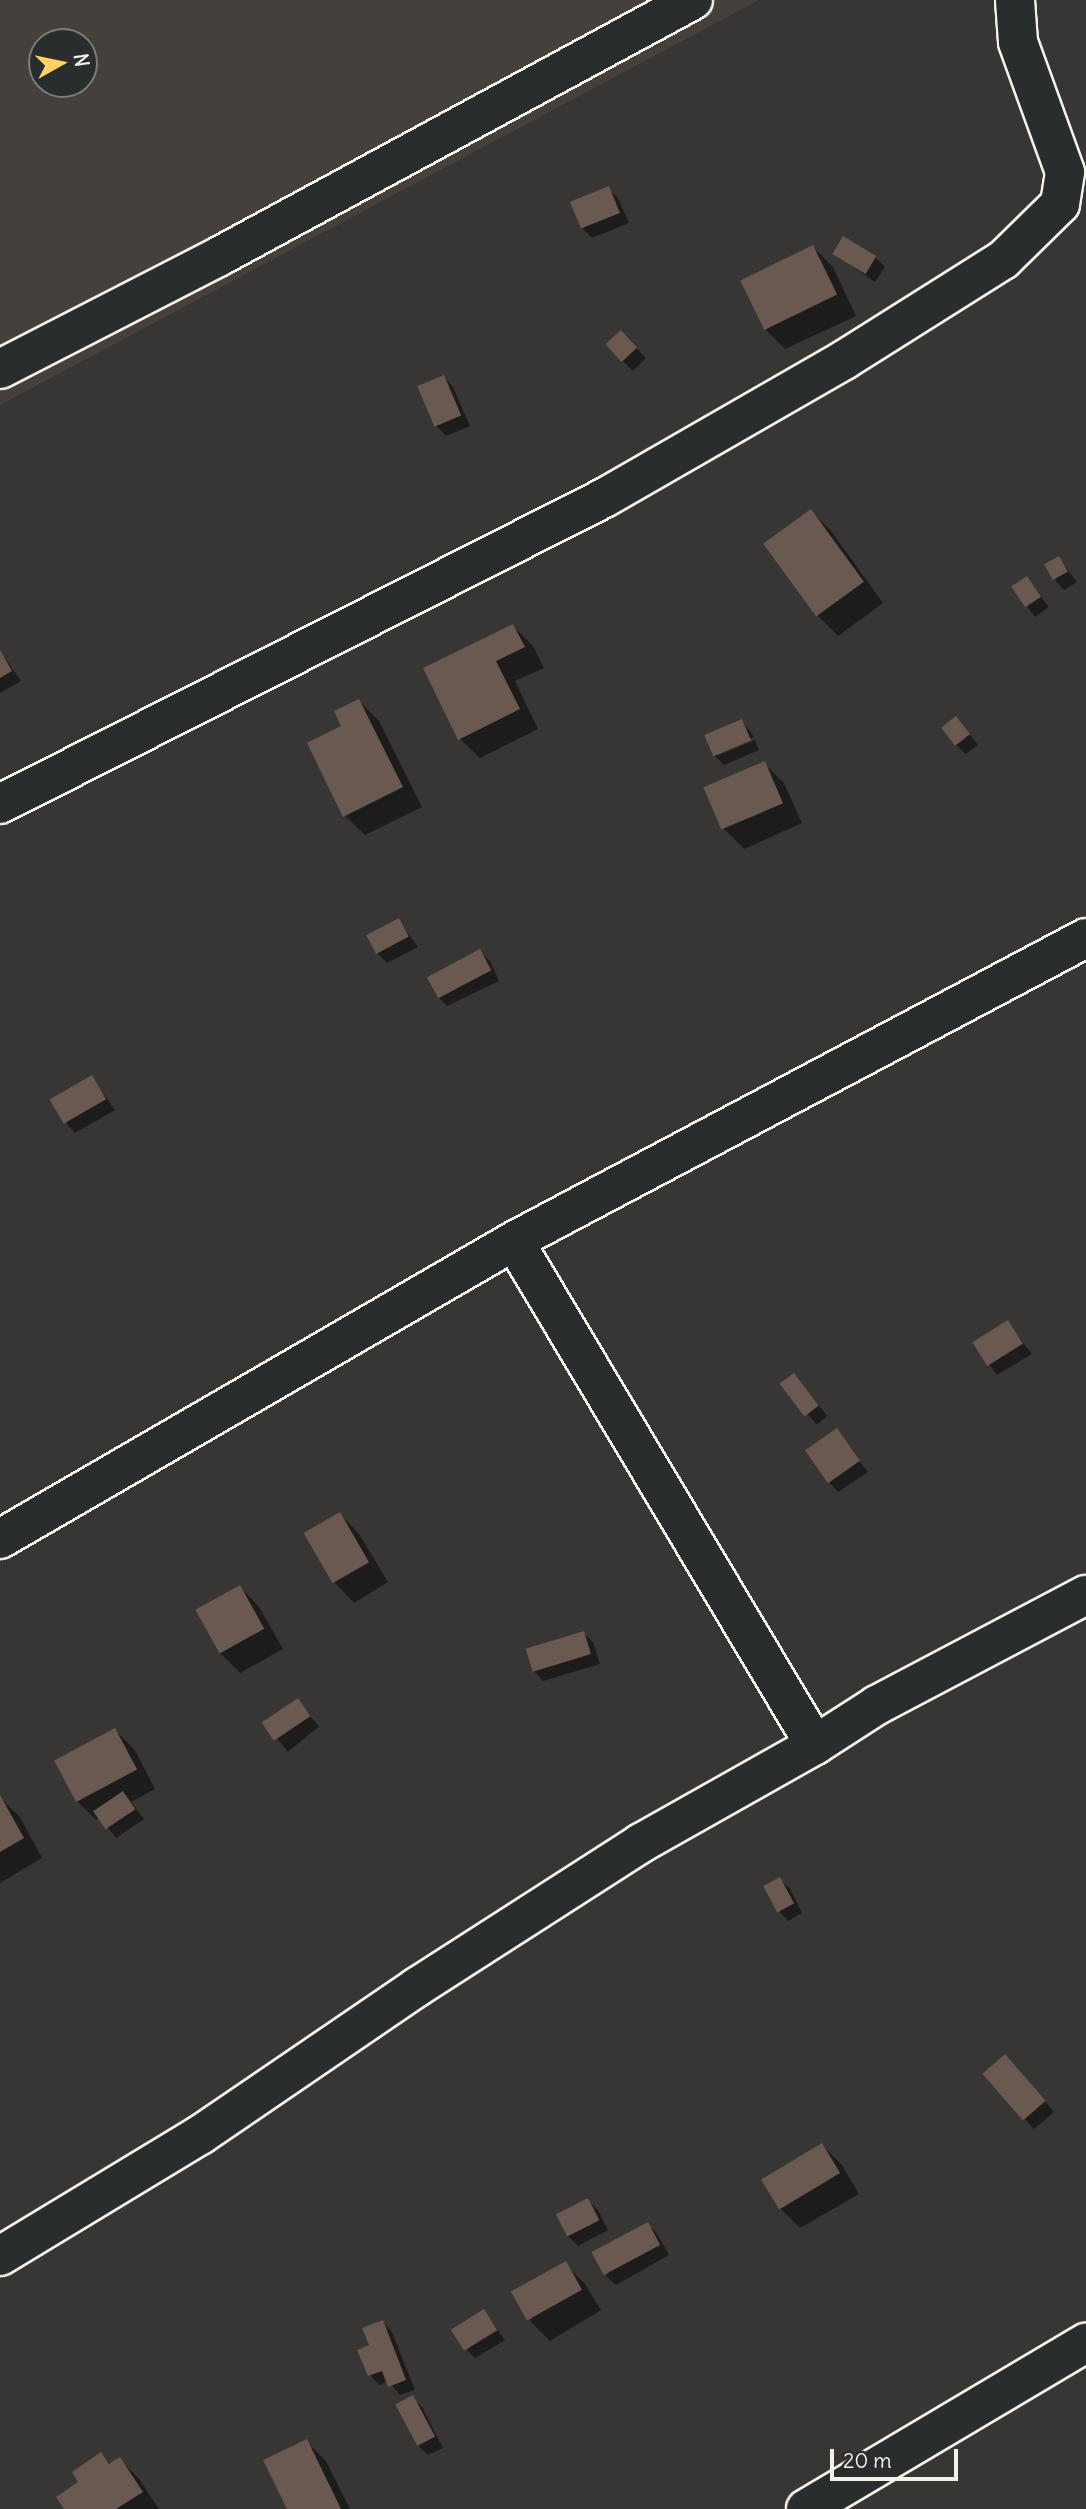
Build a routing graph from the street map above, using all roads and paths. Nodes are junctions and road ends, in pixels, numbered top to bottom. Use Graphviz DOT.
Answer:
graph roads {
  1 [pos="694,0"];
  2 [pos="1015,0"];
  3 [pos="1073,198"];
  4 [pos="0,369"];
  5 [pos="0,804"];
  6 [pos="1086,938"];
  7 [pos="514,1241"];
  8 [pos="0,1539"];
  9 [pos="1086,1595"];
  10 [pos="815,1745"];
  11 [pos="0,2256"];
  12 [pos="1086,2343"];
  13 [pos="806,2509"];
  1 -- 4 [label="street"];
  2 -- 3 [label="street"];
  3 -- 5 [label="street"];
  6 -- 7 [label="street"];
  7 -- 8 [label="street"];
  7 -- 10 [label="street"];
  9 -- 10 [label="street"];
  10 -- 11 [label="street"];
  12 -- 13 [label="street"];
}
